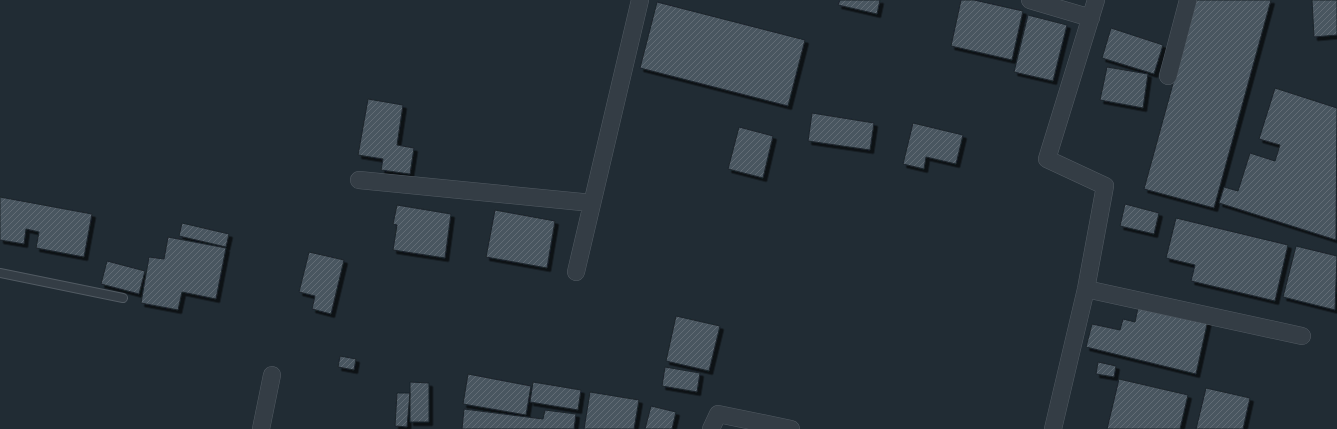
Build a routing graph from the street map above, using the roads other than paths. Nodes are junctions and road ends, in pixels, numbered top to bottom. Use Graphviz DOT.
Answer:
graph roads {
  1 [pos="640,0"];
  2 [pos="1030,0"];
  3 [pos="1096,0"];
  4 [pos="1188,0"];
  5 [pos="1091,18"];
  6 [pos="1168,76"];
  7 [pos="359,180"];
  8 [pos="592,203"];
  9 [pos="0,272"];
  10 [pos="576,272"];
  11 [pos="1086,289"];
  12 [pos="123,298"];
  13 [pos="1302,336"];
  14 [pos="272,375"];
  15 [pos="261,429"];
  16 [pos="711,429"];
  17 [pos="791,429"];
  18 [pos="1053,429"];
  1 -- 8 [label="street"];
  2 -- 5 [label="street"];
  3 -- 5 [label="street"];
  4 -- 6 [label="street"];
  5 -- 11 [label="street"];
  7 -- 8 [label="street"];
  8 -- 10 [label="street"];
  9 -- 12 [label="lane"];
  11 -- 13 [label="street"];
  11 -- 18 [label="street"];
  14 -- 15 [label="street"];
  16 -- 17 [label="street"];
}
